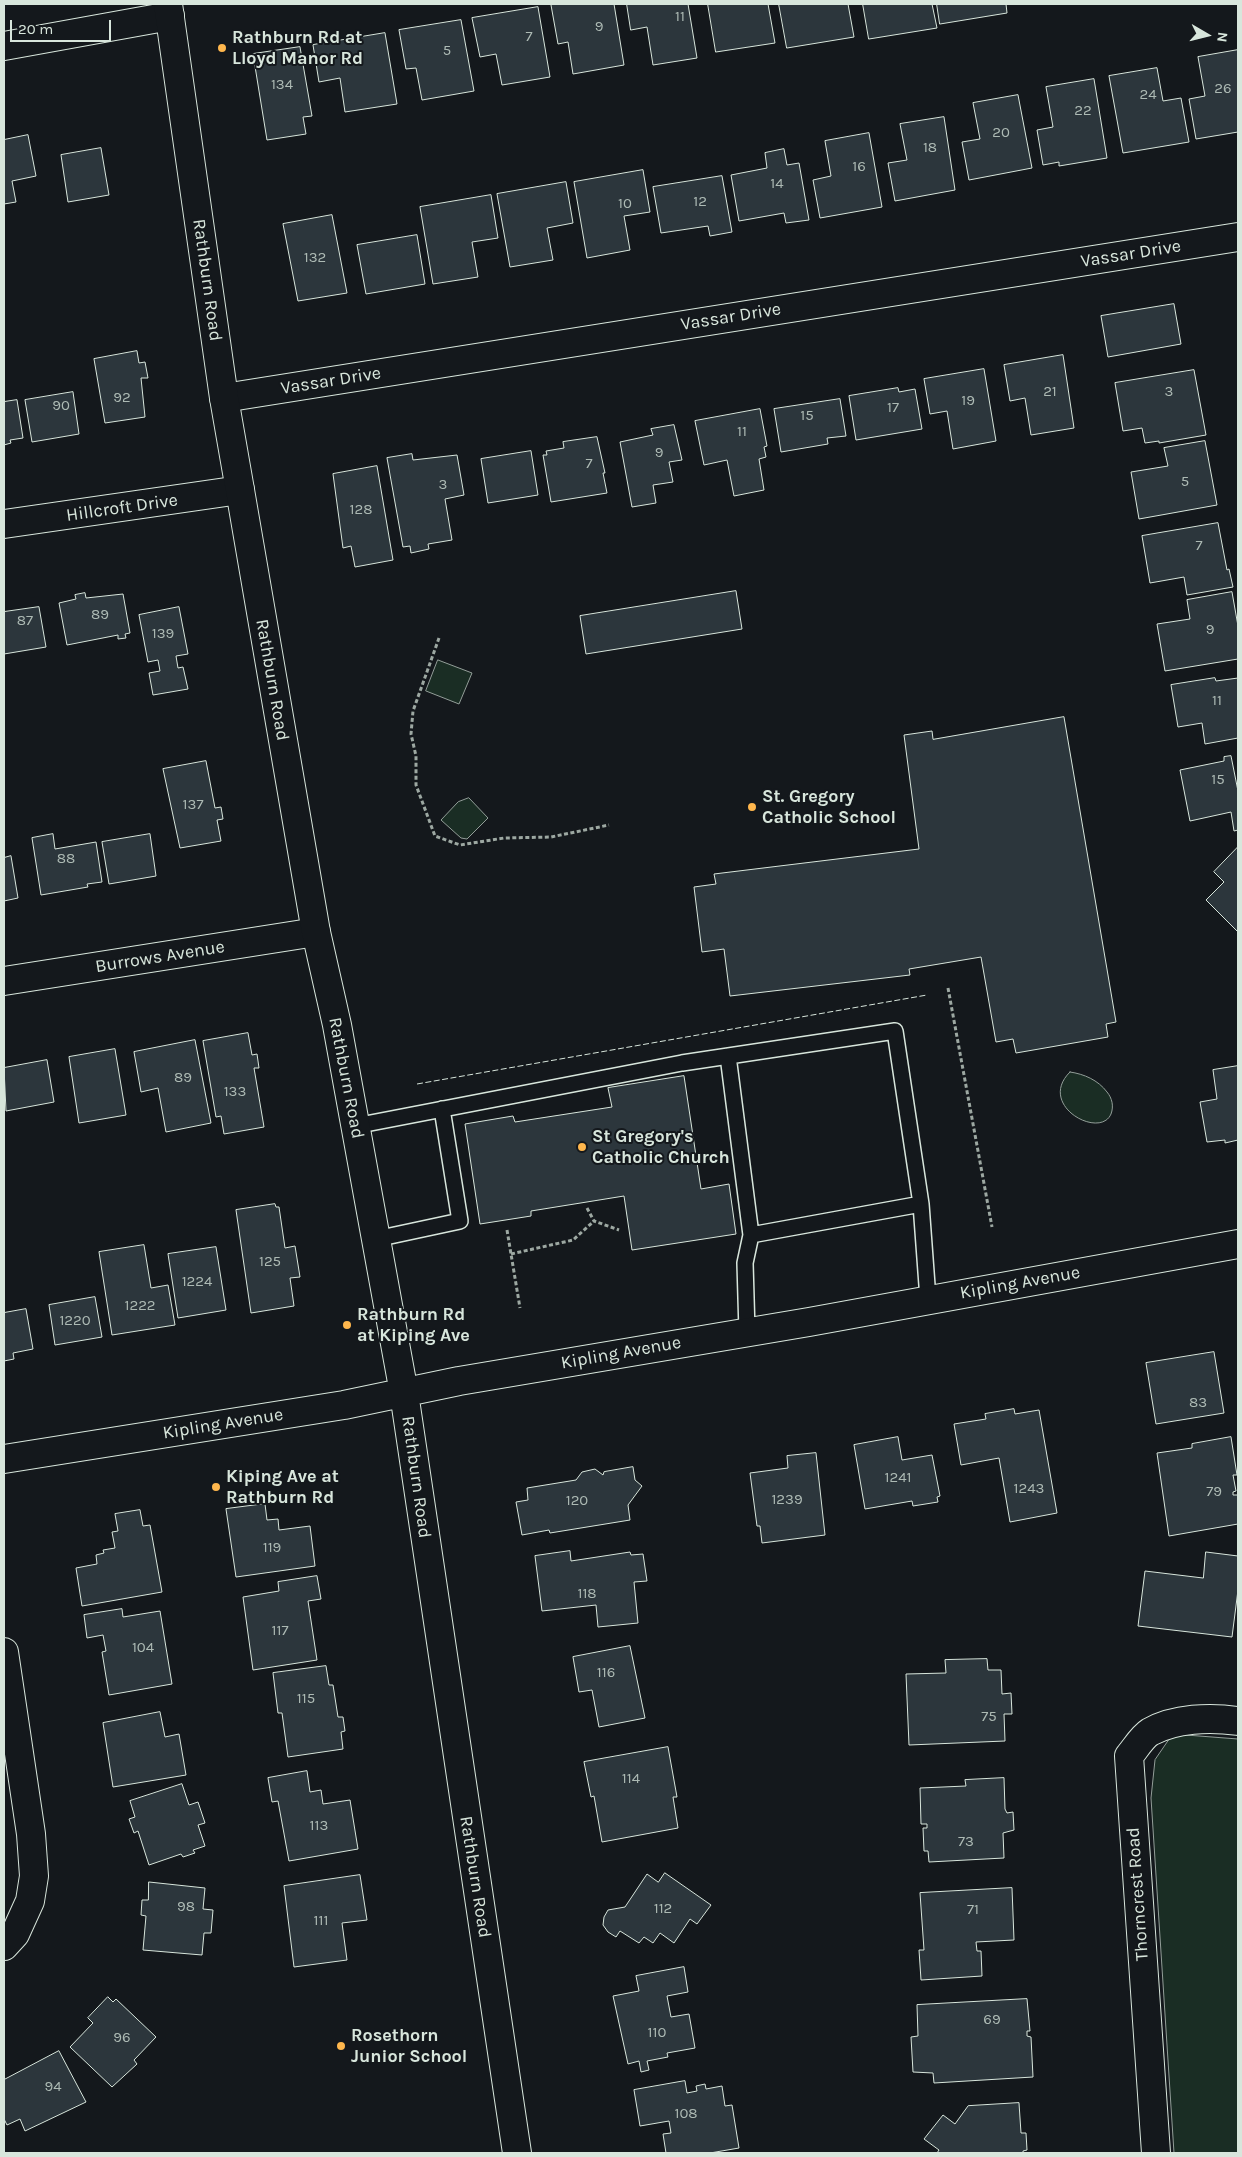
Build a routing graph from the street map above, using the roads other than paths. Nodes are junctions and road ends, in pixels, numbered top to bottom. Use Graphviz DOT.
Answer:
graph roads {
  1 [pos="169,10"];
  2 [pos="4,46"];
  3 [pos="1238,237"];
  4 [pos="224,398"];
  5 [pos="240,490"];
  6 [pos="4,524"];
  7 [pos="316,932"];
  8 [pos="4,981"];
  9 [pos="728,1056"];
  10 [pos="442,1109"];
  11 [pos="356,1126"];
  12 [pos="921,1204"];
  13 [pos="751,1235"];
  14 [pos="376,1239"];
  15 [pos="1238,1244"];
  16 [pos="928,1300"];
  17 [pos="747,1332"];
  18 [pos="404,1393"];
  19 [pos="4,1459"];
  20 [pos="4,1652"];
  21 [pos="1238,1722"];
  22 [pos="4,1946"];
  23 [pos="517,2153"];
  24 [pos="1156,2153"];
  1 -- 2 [label="street"];
  1 -- 4 [label="street, Rathburn Road"];
  3 -- 4 [label="street, Vassar Drive"];
  4 -- 5 [label="street, Rathburn Road"];
  5 -- 6 [label="street, Hillcroft Drive"];
  5 -- 7 [label="street, Rathburn Road"];
  7 -- 8 [label="street, Burrows Avenue"];
  7 -- 11 [label="street, Rathburn Road"];
  9 -- 10 [label="lane"];
  9 -- 12 [label="lane"];
  9 -- 13 [label="lane"];
  10 -- 11 [label="lane"];
  10 -- 14 [label="lane"];
  11 -- 14 [label="street, Rathburn Road"];
  12 -- 13 [label="lane"];
  12 -- 16 [label="lane"];
  13 -- 17 [label="lane"];
  14 -- 18 [label="street, Rathburn Road"];
  15 -- 16 [label="street, Kipling Avenue"];
  16 -- 17 [label="street, Kipling Avenue"];
  17 -- 18 [label="street, Kipling Avenue"];
  18 -- 19 [label="street, Kipling Avenue"];
  18 -- 23 [label="street, Rathburn Road"];
  20 -- 22 [label="street"];
  21 -- 24 [label="street, Thorncrest Road"];
}
